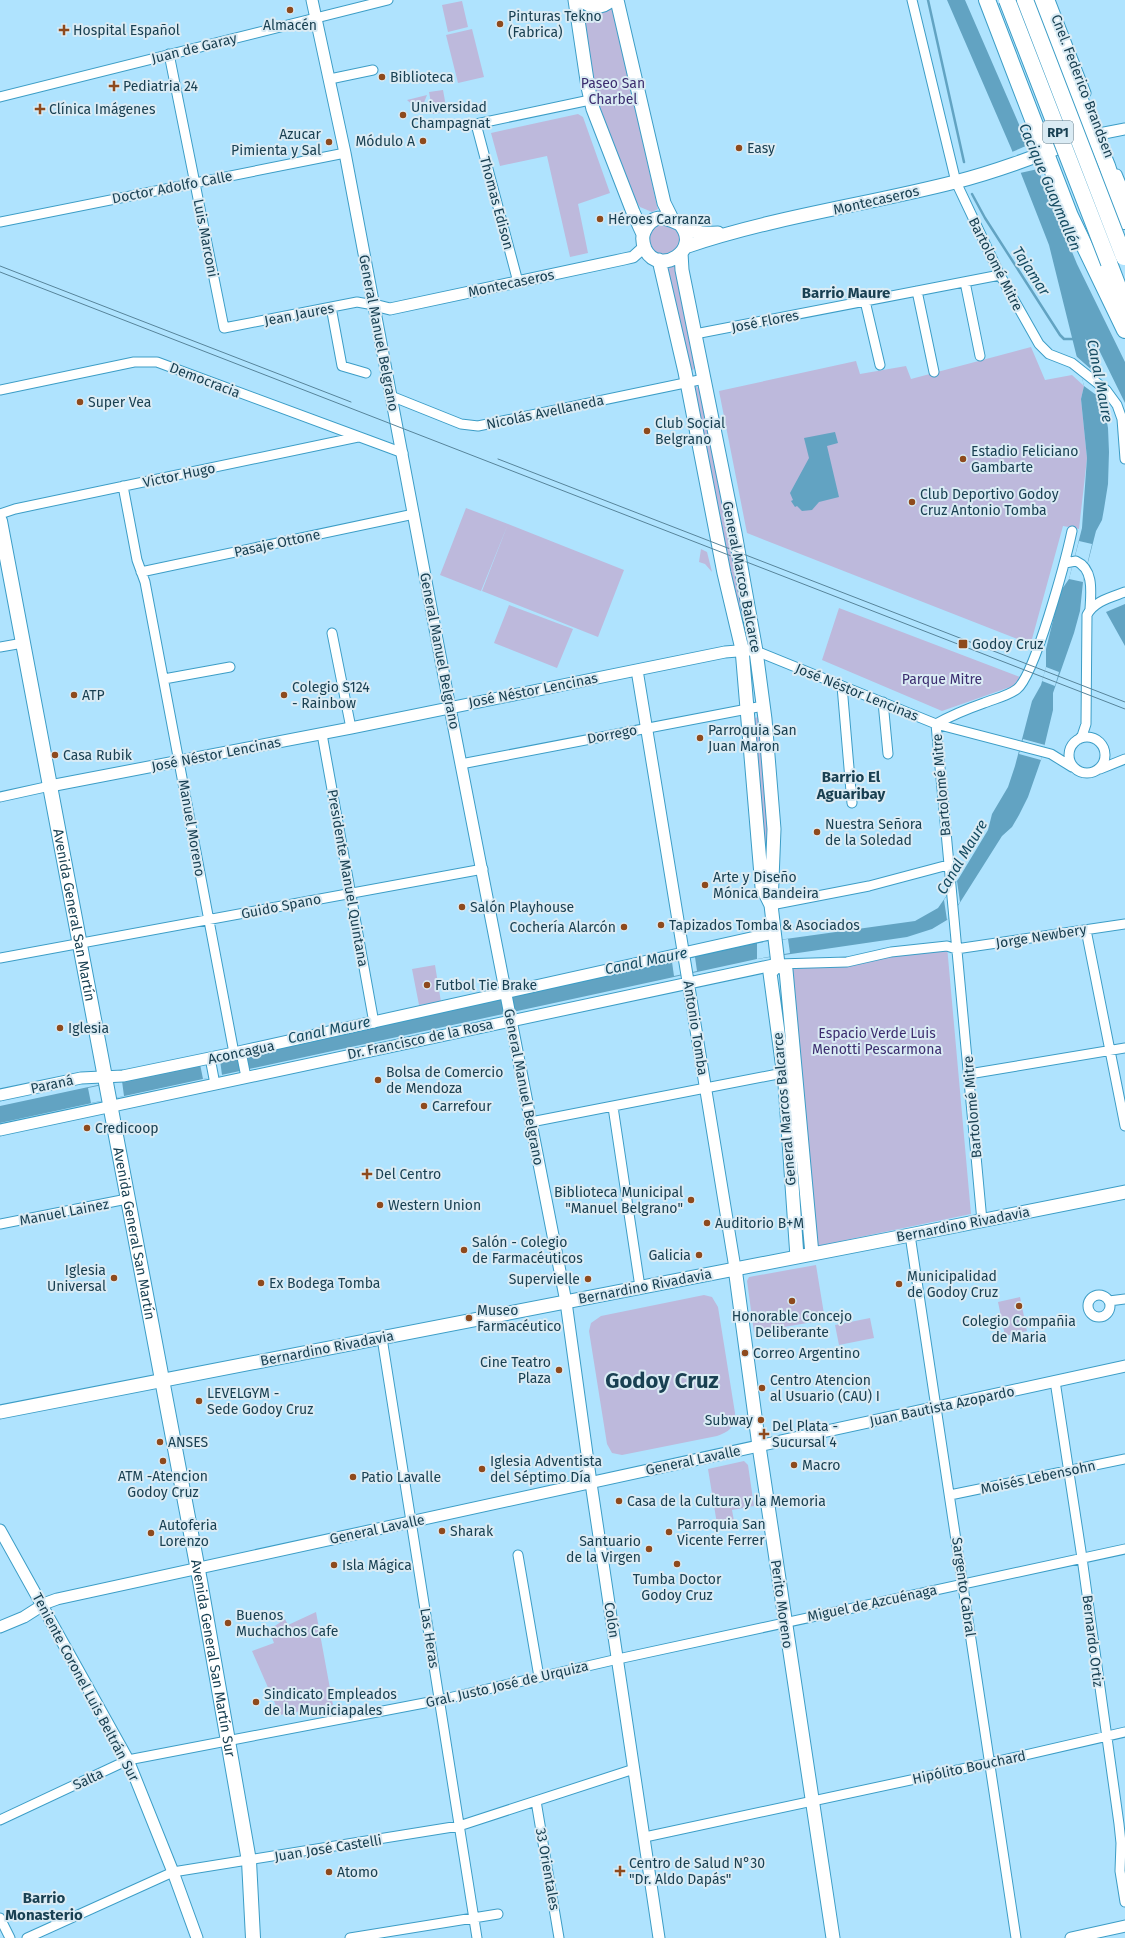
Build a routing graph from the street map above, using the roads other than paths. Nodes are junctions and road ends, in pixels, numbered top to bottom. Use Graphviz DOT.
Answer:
graph roads {
  1 [pos="312,0"];
  2 [pos="388,0"];
  3 [pos="575,0"];
  4 [pos="582,0"];
  5 [pos="611,0"];
  6 [pos="617,0"];
  7 [pos="912,0"];
  8 [pos="988,0"];
  9 [pos="1007,0"];
  10 [pos="1025,0"];
  11 [pos="1039,0"];
  12 [pos="1050,0"];
  13 [pos="317,17"];
  14 [pos="169,54"];
  15 [pos="373,70"];
  16 [pos="330,79"];
  17 [pos="0,97"];
  18 [pos="590,100"];
  19 [pos="1125,129"];
  20 [pos="1097,134"];
  21 [pos="345,153"];
  22 [pos="1030,158"];
  23 [pos="956,182"];
  24 [pos="196,183"];
  25 [pos="1125,193"];
  26 [pos="675,221"];
  27 [pos="1125,221"];
  28 [pos="0,222"];
  29 [pos="726,233"];
  30 [pos="644,241"];
  31 [pos="683,250"];
  32 [pos="1124,258"];
  33 [pos="659,260"];
  34 [pos="1000,275"];
  35 [pos="518,282"];
  36 [pos="965,282"];
  37 [pos="917,291"];
  38 [pos="865,301"];
  39 [pos="374,305"];
  40 [pos="1125,305"];
  41 [pos="331,307"];
  42 [pos="224,328"];
  43 [pos="1125,330"];
  44 [pos="695,334"];
  45 [pos="980,356"];
  46 [pos="880,365"];
  47 [pos="934,372"];
  48 [pos="366,373"];
  49 [pos="704,379"];
  50 [pos="687,382"];
  51 [pos="0,390"];
  52 [pos="391,396"];
  53 [pos="321,424"];
  54 [pos="358,438"];
  55 [pos="320,445"];
  56 [pos="403,453"];
  57 [pos="1125,459"];
  58 [pos="122,486"];
  59 [pos="0,514"];
  60 [pos="414,514"];
  61 [pos="0,521"];
  62 [pos="1072,531"];
  63 [pos="1069,562"];
  64 [pos="141,572"];
  65 [pos="1125,592"];
  66 [pos="1090,609"];
  67 [pos="332,633"];
  68 [pos="23,643"];
  69 [pos="0,647"];
  70 [pos="742,649"];
  71 [pos="756,651"];
  72 [pos="230,667"];
  73 [pos="637,670"];
  74 [pos="164,678"];
  75 [pos="842,686"];
  76 [pos="882,702"];
  77 [pos="764,706"];
  78 [pos="450,708"];
  79 [pos="748,709"];
  80 [pos="936,724"];
  81 [pos="1086,724"];
  82 [pos="351,728"];
  83 [pos="648,728"];
  84 [pos="322,734"];
  85 [pos="1079,739"];
  86 [pos="1094,739"];
  87 [pos="1071,746"];
  88 [pos="1103,746"];
  89 [pos="1047,753"];
  90 [pos="888,754"];
  91 [pos="1125,759"];
  92 [pos="180,761"];
  93 [pos="461,764"];
  94 [pos="1072,767"];
  95 [pos="1099,769"];
  96 [pos="50,786"];
  97 [pos="0,797"];
  98 [pos="852,803"];
  99 [pos="948,865"];
  100 [pos="483,869"];
  101 [pos="351,893"];
  102 [pos="772,905"];
  103 [pos="209,920"];
  104 [pos="1125,924"];
  105 [pos="1086,930"];
  106 [pos="775,937"];
  107 [pos="80,943"];
  108 [pos="956,949"];
  109 [pos="684,956"];
  110 [pos="0,958"];
  111 [pos="777,960"];
  112 [pos="688,978"];
  113 [pos="507,995"];
  114 [pos="511,1016"];
  115 [pos="374,1023"];
  116 [pos="1125,1048"];
  117 [pos="1110,1051"];
  118 [pos="239,1053"];
  119 [pos="210,1060"];
  120 [pos="796,1071"];
  121 [pos="246,1073"];
  122 [pos="783,1073"];
  123 [pos="969,1074"];
  124 [pos="214,1080"];
  125 [pos="105,1081"];
  126 [pos="706,1089"];
  127 [pos="0,1095"];
  128 [pos="110,1103"];
  129 [pos="613,1107"];
  130 [pos="531,1122"];
  131 [pos="1125,1126"];
  132 [pos="0,1130"];
  133 [pos="1125,1192"];
  134 [pos="127,1199"];
  135 [pos="982,1221"];
  136 [pos="0,1224"];
  137 [pos="910,1235"];
  138 [pos="812,1254"];
  139 [pos="797,1257"];
  140 [pos="735,1268"];
  141 [pos="640,1287"];
  142 [pos="1125,1298"];
  143 [pos="1109,1301"];
  144 [pos="566,1302"];
  145 [pos="382,1338"];
  146 [pos="1125,1366"];
  147 [pos="161,1379"];
  148 [pos="1055,1381"];
  149 [pos="938,1408"];
  150 [pos="0,1412"];
  151 [pos="758,1446"];
  152 [pos="1125,1459"];
  153 [pos="1069,1470"];
  154 [pos="591,1483"];
  155 [pos="950,1495"];
  156 [pos="412,1522"];
  157 [pos="0,1530"];
  158 [pos="1125,1549"];
  159 [pos="518,1555"];
  160 [pos="1082,1558"];
  161 [pos="198,1568"];
  162 [pos="963,1583"];
  163 [pos="43,1605"];
  164 [pos="784,1622"];
  165 [pos="0,1627"];
  166 [pos="618,1659"];
  167 [pos="539,1677"];
  168 [pos="440,1700"];
  169 [pos="1125,1732"];
  170 [pos="1106,1736"];
  171 [pos="228,1740"];
  172 [pos="128,1760"];
  173 [pos="990,1763"];
  174 [pos="634,1769"];
  175 [pos="536,1801"];
  176 [pos="812,1801"];
  177 [pos="0,1820"];
  178 [pos="459,1826"];
  179 [pos="645,1837"];
  180 [pos="250,1861"];
  181 [pos="173,1872"];
  182 [pos="1125,1902"];
  183 [pos="498,1914"];
  184 [pos="0,1918"];
  185 [pos="474,1918"];
  186 [pos="1125,1926"];
  187 [pos="376,1936"];
  188 [pos="10,1938"];
  189 [pos="27,1938"];
  190 [pos="197,1938"];
  191 [pos="253,1938"];
  192 [pos="350,1938"];
  193 [pos="477,1938"];
  194 [pos="559,1938"];
  195 [pos="659,1938"];
  196 [pos="833,1938"];
  197 [pos="1016,1938"];
  198 [pos="1071,1938"];
  1 -- 13 [label="street, General Manuel Belgrano"];
  2 -- 13 [label="street, Juan de Garay"];
  3 -- 18 [label="main road"];
  4 -- 5 [label="main road"];
  6 -- 26 [label="main road"];
  7 -- 23 [label="street, Bartolomé Mitre"];
  8 -- 22 [label="highway"];
  9 -- 40 [label="highway, RP1, bridge"];
  10 -- 32 [label="highway, RP1, bridge"];
  11 -- 20 [label="highway"];
  12 -- 20 [label="street, Cnel. Federico Brandsen"];
  13 -- 14 [label="street, Juan de Garay"];
  13 -- 16 [label="street, General Manuel Belgrano"];
  14 -- 17 [label="street, Juan de Garay"];
  14 -- 24 [label="street, Luis Marconi"];
  15 -- 16 [label="street"];
  16 -- 21 [label="street, General Manuel Belgrano"];
  18 -- 30 [label="main road"];
  18 -- 35 [label="street, Thomas Edison"];
  19 -- 20 [label="street"];
  20 -- 22 [label="main road, Montecaseros"];
  20 -- 25 [label="street, Cnel. Federico Brandsen"];
  20 -- 27 [label="highway"];
  21 -- 24 [label="street, Doctor Adolfo Calle"];
  21 -- 39 [label="street, General Manuel Belgrano"];
  22 -- 23 [label="main road, Montecaseros"];
  22 -- 43 [label="highway"];
  23 -- 29 [label="main road, Montecaseros"];
  23 -- 34 [label="street, Bartolomé Mitre"];
  24 -- 28 [label="street, Doctor Adolfo Calle"];
  24 -- 42 [label="street, Luis Marconi"];
  26 -- 29 [label="main road, Montecaseros"];
  26 -- 30 [label="main road"];
  26 -- 31 [label="main road"];
  29 -- 31 [label="main road, Montecaseros"];
  30 -- 33 [label="main road"];
  30 -- 35 [label="street, Montecaseros"];
  31 -- 33 [label="main road"];
  31 -- 44 [label="main road, General Marcos Balcarce"];
  33 -- 50 [label="main road, General Marcos Balcarce"];
  34 -- 36 [label="street, José Flores"];
  34 -- 57 [label="street, Bartolomé Mitre"];
  35 -- 39 [label="street, Montecaseros"];
  36 -- 37 [label="street, José Flores"];
  36 -- 45 [label="street"];
  37 -- 38 [label="street, José Flores"];
  37 -- 47 [label="street"];
  38 -- 44 [label="street, José Flores"];
  38 -- 46 [label="street"];
  39 -- 41 [label="street, Jean Jaures"];
  39 -- 52 [label="street, General Manuel Belgrano"];
  41 -- 42 [label="street, Jean Jaures"];
  41 -- 48 [label="street"];
  44 -- 49 [label="main road, General Marcos Balcarce"];
  49 -- 50 [label="street, Nicolás Avellaneda"];
  49 -- 71 [label="main road, General Marcos Balcarce"];
  50 -- 52 [label="street, Nicolás Avellaneda"];
  50 -- 70 [label="main road, General Marcos Balcarce"];
  51 -- 53 [label="street, Democracia"];
  52 -- 56 [label="street, General Manuel Belgrano"];
  53 -- 54 [label="street, Democracia"];
  53 -- 55 [label="street"];
  54 -- 55 [label="street, Victor Hugo"];
  54 -- 56 [label="street, Democracia"];
  55 -- 58 [label="street, Victor Hugo"];
  56 -- 60 [label="street, General Manuel Belgrano"];
  58 -- 59 [label="street, Victor Hugo"];
  58 -- 64 [label="street, Manuel Moreno"];
  60 -- 64 [label="street, Pasaje Ottone"];
  60 -- 78 [label="street, General Manuel Belgrano"];
  61 -- 68 [label="main road, Avenida General San Martín"];
  62 -- 63 [label="street, Bartolomé Mitre"];
  63 -- 66 [label="street"];
  63 -- 80 [label="street, Bartolomé Mitre"];
  64 -- 74 [label="street, Manuel Moreno"];
  65 -- 66 [label="street"];
  66 -- 81 [label="street"];
  67 -- 82 [label="street"];
  68 -- 69 [label="street"];
  68 -- 96 [label="main road, Avenida General San Martín"];
  70 -- 71 [label="street, José Néstor Lencinas"];
  70 -- 73 [label="street, José Néstor Lencinas"];
  70 -- 79 [label="main road, General Marcos Balcarce"];
  71 -- 75 [label="street, José Néstor Lencinas"];
  71 -- 77 [label="main road, General Marcos Balcarce"];
  72 -- 74 [label="street"];
  73 -- 78 [label="street, José Néstor Lencinas"];
  73 -- 83 [label="street, Antonio Tomba"];
  74 -- 92 [label="street, Manuel Moreno"];
  75 -- 76 [label="street, José Néstor Lencinas"];
  75 -- 98 [label="street"];
  76 -- 80 [label="street, José Néstor Lencinas"];
  76 -- 90 [label="street"];
  77 -- 79 [label="street, Dorrego"];
  77 -- 102 [label="main road, General Marcos Balcarce"];
  78 -- 82 [label="street, José Néstor Lencinas"];
  78 -- 93 [label="street, General Manuel Belgrano"];
  79 -- 83 [label="street, Dorrego"];
  79 -- 102 [label="main road, General Marcos Balcarce"];
  80 -- 89 [label="street, José Néstor Lencinas"];
  80 -- 99 [label="street, Bartolomé Mitre"];
  81 -- 85 [label="street"];
  81 -- 86 [label="street"];
  82 -- 84 [label="street, José Néstor Lencinas"];
  83 -- 93 [label="street, Dorrego"];
  83 -- 109 [label="street, Antonio Tomba"];
  84 -- 92 [label="street, José Néstor Lencinas"];
  84 -- 101 [label="street, Presidente Manuel Quintana"];
  85 -- 86 [label="street"];
  85 -- 87 [label="street"];
  86 -- 88 [label="street"];
  87 -- 89 [label="street"];
  87 -- 94 [label="street"];
  88 -- 91 [label="street"];
  88 -- 95 [label="street"];
  89 -- 94 [label="street, José Néstor Lencinas"];
  91 -- 95 [label="street"];
  92 -- 96 [label="street, José Néstor Lencinas"];
  92 -- 103 [label="street, Manuel Moreno"];
  93 -- 100 [label="street, General Manuel Belgrano"];
  94 -- 95 [label="street"];
  96 -- 97 [label="street"];
  96 -- 107 [label="main road, Avenida General San Martín"];
  99 -- 102 [label="street"];
  99 -- 108 [label="street, Bartolomé Mitre"];
  100 -- 101 [label="street, Guido Spano"];
  100 -- 113 [label="street, General Manuel Belgrano"];
  101 -- 103 [label="street, Guido Spano"];
  101 -- 115 [label="street, Presidente Manuel Quintana"];
  102 -- 106 [label="main road, General Marcos Balcarce"];
  103 -- 107 [label="street, Guido Spano"];
  103 -- 118 [label="street, Manuel Moreno"];
  104 -- 105 [label="street, Jorge Newbery"];
  105 -- 108 [label="street, Jorge Newbery"];
  105 -- 117 [label="street"];
  106 -- 109 [label="street, Aconcagua"];
  106 -- 111 [label="main road, General Marcos Balcarce"];
  107 -- 110 [label="street, Guido Spano"];
  107 -- 125 [label="main road, Avenida General San Martín"];
  108 -- 111 [label="street, Jorge Newbery"];
  108 -- 123 [label="street, Bartolomé Mitre"];
  109 -- 112 [label="street, Antonio Tomba"];
  109 -- 113 [label="street, Aconcagua"];
  111 -- 112 [label="street, Dr. Francisco de la Rosa"];
  111 -- 120 [label="main road, General Marcos Balcarce"];
  111 -- 122 [label="main road, General Marcos Balcarce"];
  112 -- 114 [label="street, Dr. Francisco de la Rosa"];
  112 -- 126 [label="street, Antonio Tomba"];
  113 -- 114 [label="street, General Manuel Belgrano"];
  113 -- 115 [label="street, Aconcagua"];
  114 -- 121 [label="street, Dr. Francisco de la Rosa"];
  114 -- 130 [label="street, General Manuel Belgrano"];
  115 -- 118 [label="street, Aconcagua"];
  116 -- 117 [label="street"];
  117 -- 123 [label="street"];
  117 -- 131 [label="street"];
  118 -- 119 [label="street, Aconcagua"];
  118 -- 121 [label="street, Manuel Moreno"];
  119 -- 124 [label="street"];
  119 -- 125 [label="street, Aconcagua"];
  120 -- 122 [label="street"];
  120 -- 138 [label="main road, General Marcos Balcarce"];
  121 -- 124 [label="street, Dr. Francisco de la Rosa"];
  122 -- 126 [label="street"];
  122 -- 139 [label="main road, General Marcos Balcarce"];
  123 -- 135 [label="street, Bartolomé Mitre"];
  124 -- 128 [label="street, Dr. Francisco de la Rosa"];
  125 -- 127 [label="street, Paraná"];
  125 -- 128 [label="main road, Avenida General San Martín"];
  126 -- 129 [label="street"];
  126 -- 140 [label="street, Antonio Tomba"];
  128 -- 132 [label="street, Dr. Francisco de la Rosa"];
  128 -- 134 [label="main road, Avenida General San Martín"];
  129 -- 130 [label="street"];
  129 -- 141 [label="street"];
  130 -- 144 [label="street, General Manuel Belgrano"];
  133 -- 135 [label="main road, Bernardino Rivadavia"];
  134 -- 136 [label="street, Manuel Lainez"];
  134 -- 147 [label="main road, Avenida General San Martín"];
  135 -- 137 [label="main road, Bernardino Rivadavia"];
  137 -- 138 [label="main road, Bernardino Rivadavia"];
  137 -- 149 [label="street, Sargento Cabral"];
  138 -- 139 [label="main road, Bernardino Rivadavia"];
  139 -- 140 [label="main road, Bernardino Rivadavia"];
  140 -- 141 [label="main road, Bernardino Rivadavia"];
  140 -- 151 [label="main road, Perito Moreno"];
  141 -- 144 [label="main road, Bernardino Rivadavia"];
  142 -- 143 [label="street"];
  144 -- 145 [label="main road, Bernardino Rivadavia"];
  144 -- 154 [label="street, Colón"];
  145 -- 147 [label="main road, Bernardino Rivadavia"];
  145 -- 156 [label="street, Las Heras"];
  146 -- 148 [label="street, Juan Bautista Azopardo"];
  147 -- 150 [label="main road, Bernardino Rivadavia"];
  147 -- 161 [label="main road, Avenida General San Martín Sur"];
  148 -- 149 [label="street, Juan Bautista Azopardo"];
  148 -- 153 [label="street, Bernardo Ortiz"];
  149 -- 151 [label="street, Juan Bautista Azopardo"];
  149 -- 155 [label="street, Sargento Cabral"];
  151 -- 154 [label="street, General Lavalle"];
  151 -- 164 [label="main road, Perito Moreno"];
  152 -- 153 [label="street, Moisés Lebensohn"];
  153 -- 155 [label="street, Moisés Lebensohn"];
  153 -- 160 [label="street, Bernardo Ortiz"];
  154 -- 156 [label="street, General Lavalle"];
  154 -- 166 [label="street, Colón"];
  155 -- 162 [label="street, Sargento Cabral"];
  156 -- 161 [label="street, General Lavalle"];
  156 -- 168 [label="street, Las Heras"];
  157 -- 163 [label="street, Teniente Coronel Luis Beltrán Sur"];
  158 -- 160 [label="street, Miguel de Azcuénaga"];
  159 -- 167 [label="street"];
  160 -- 162 [label="street, Miguel de Azcuénaga"];
  160 -- 170 [label="street, Bernardo Ortiz"];
  161 -- 163 [label="street, General Lavalle"];
  161 -- 171 [label="main road, Avenida General San Martín Sur"];
  162 -- 164 [label="street, Miguel de Azcuénaga"];
  162 -- 173 [label="street, Sargento Cabral"];
  163 -- 165 [label="street, General Lavalle"];
  163 -- 172 [label="street, Teniente Coronel Luis Beltrán Sur"];
  164 -- 166 [label="street, Gral. Justo José de Urquiza"];
  164 -- 176 [label="main road, Perito Moreno"];
  166 -- 167 [label="street, Gral. Justo José de Urquiza"];
  166 -- 174 [label="street, Colón"];
  167 -- 168 [label="street, Gral. Justo José de Urquiza"];
  168 -- 171 [label="street, Gral. Justo José de Urquiza"];
  168 -- 178 [label="street, Las Heras"];
  169 -- 170 [label="street, Hipólito Bouchard"];
  170 -- 173 [label="street, Hipólito Bouchard"];
  170 -- 182 [label="street, Bernardo Ortiz"];
  171 -- 172 [label="street, Salta"];
  171 -- 180 [label="main road, Avenida General San Martín Sur"];
  172 -- 177 [label="street, Salta"];
  172 -- 181 [label="street, Teniente Coronel Luis Beltrán Sur"];
  173 -- 176 [label="street, Hipólito Bouchard"];
  173 -- 197 [label="street, Sargento Cabral"];
  174 -- 175 [label="street, Juan José Castelli"];
  174 -- 179 [label="street, Colón"];
  175 -- 178 [label="street, Juan José Castelli"];
  175 -- 194 [label="street, 33 Orientales"];
  176 -- 179 [label="street, Hipólito Bouchard"];
  176 -- 196 [label="main road, Perito Moreno"];
  178 -- 180 [label="street, Juan José Castelli"];
  178 -- 185 [label="street, Las Heras"];
  179 -- 195 [label="street, Colón"];
  180 -- 181 [label="street, Juan José Castelli"];
  180 -- 191 [label="main road, Avenida General San Martín Sur"];
  181 -- 189 [label="street, Juan José Castelli"];
  181 -- 190 [label="street, Teniente Coronel Luis Beltrán Sur"];
  183 -- 185 [label="street"];
  184 -- 188 [label="street"];
  185 -- 187 [label="street"];
  185 -- 193 [label="street, Las Heras"];
  186 -- 198 [label="street"];
  187 -- 192 [label="street"];
}
